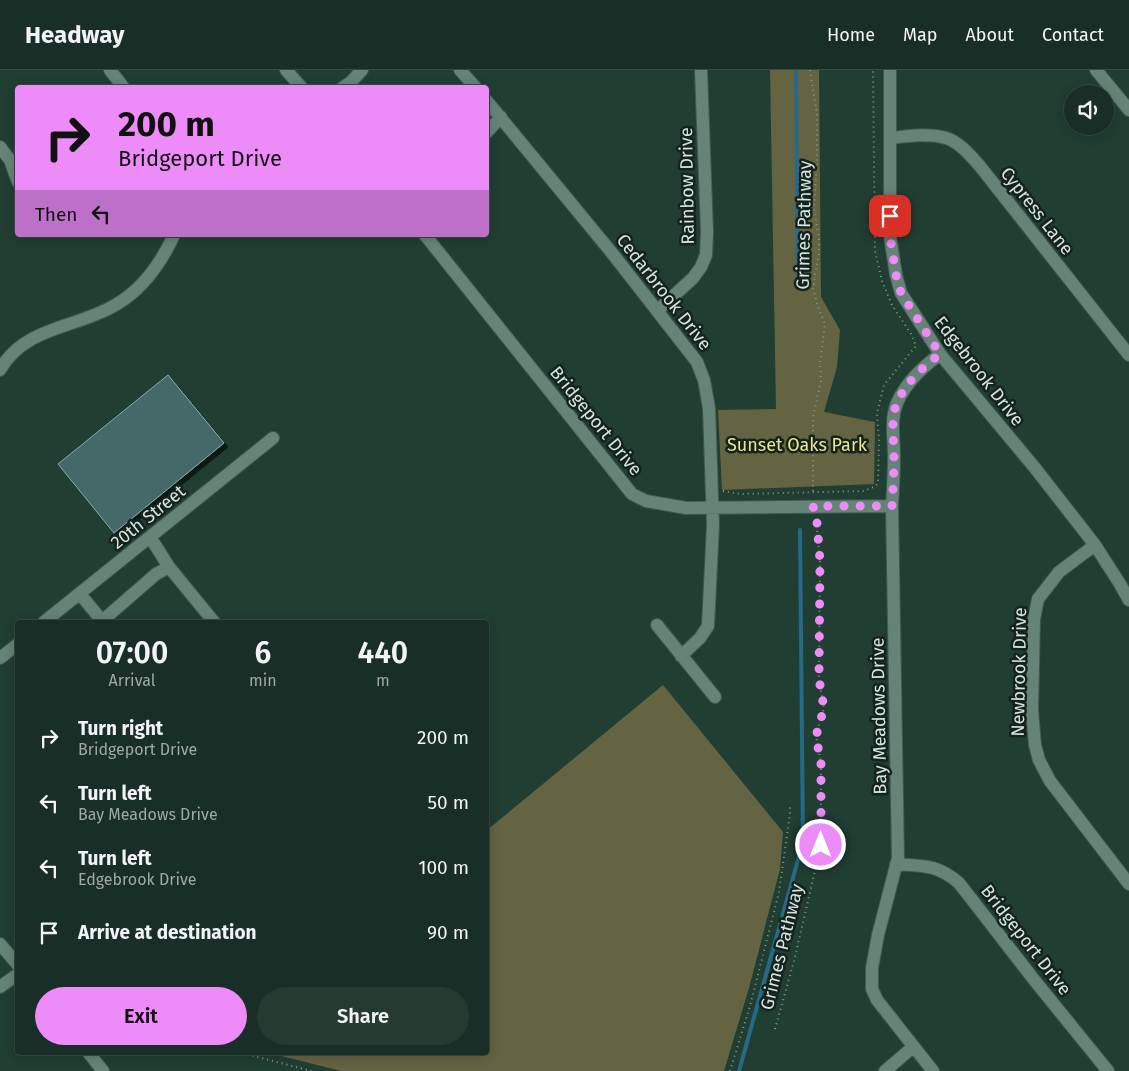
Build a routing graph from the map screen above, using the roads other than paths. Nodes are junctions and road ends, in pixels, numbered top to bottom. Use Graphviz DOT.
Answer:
graph roads {
  1 [pos="110,70"];
  2 [pos="286,70"];
  3 [pos="362,70"];
  4 [pos="460,70"];
  5 [pos="701,70"];
  6 [pos="890,70"];
  7 [pos="1096,70"];
  8 [pos="122,85"];
  9 [pos="299,85"];
  10 [pos="346,85"];
  11 [pos="473,85"];
  12 [pos="489,103"];
  13 [pos="1129,110"];
  14 [pos="501,117"];
  15 [pos="489,130"];
  16 [pos="891,138"];
  17 [pos="0,147"];
  18 [pos="15,174"];
  19 [pos="173,237"];
  20 [pos="427,237"];
  21 [pos="657,311"];
  22 [pos="940,354"];
  23 [pos="1129,355"];
  24 [pos="0,370"];
  25 [pos="273,438"];
  26 [pos="892,506"];
  27 [pos="712,509"];
  28 [pos="150,537"];
  29 [pos="1095,545"];
  30 [pos="169,567"];
  31 [pos="80,594"];
  32 [pos="1129,600"];
  33 [pos="47,620"];
  34 [pos="100,620"];
  35 [pos="104,620"];
  36 [pos="212,620"];
  37 [pos="657,626"];
  38 [pos="15,646"];
  39 [pos="681,656"];
  40 [pos="0,658"];
  41 [pos="715,697"];
  42 [pos="896,864"];
  43 [pos="1129,884"];
  44 [pos="0,944"];
  45 [pos="15,963"];
  46 [pos="15,968"];
  47 [pos="0,988"];
  48 [pos="913,1047"];
  49 [pos="90,1055"];
  50 [pos="103,1071"];
  51 [pos="885,1071"];
  52 [pos="933,1071"];
  53 [pos="1108,1071"];
  1 -- 8 [label="street"];
  2 -- 9 [label="street"];
  3 -- 10 [label="street"];
  4 -- 11 [label="street"];
  5 -- 21 [label="street, Rainbow Drive"];
  6 -- 16 [label="street, Edgebrook Drive"];
  7 -- 13 [label="street"];
  12 -- 14 [label="street, Cedarbrook Drive"];
  14 -- 15 [label="street"];
  14 -- 21 [label="street, Cedarbrook Drive"];
  16 -- 22 [label="street, Edgebrook Drive"];
  16 -- 23 [label="street, Cypress Lane"];
  17 -- 18 [label="street"];
  19 -- 24 [label="street"];
  20 -- 27 [label="street, Bridgeport Drive"];
  21 -- 27 [label="street, Cedarbrook Drive"];
  22 -- 26 [label="street, Bay Meadows Drive"];
  22 -- 29 [label="street, Edgebrook Drive"];
  25 -- 28 [label="street, 20th Street"];
  26 -- 27 [label="street, Bridgeport Drive"];
  26 -- 42 [label="street, Bay Meadows Drive"];
  27 -- 39 [label="street, Cedarbrook Drive"];
  28 -- 30 [label="street"];
  28 -- 31 [label="street, 20th Street"];
  29 -- 32 [label="street, Edgebrook Drive"];
  29 -- 43 [label="street, Newbrook Drive"];
  30 -- 35 [label="street"];
  30 -- 36 [label="street"];
  31 -- 33 [label="street, 20th Street"];
  31 -- 34 [label="street"];
  37 -- 39 [label="street"];
  38 -- 40 [label="street"];
  39 -- 41 [label="street"];
  42 -- 48 [label="street, Bay Meadows Drive"];
  42 -- 53 [label="street, Bridgeport Drive"];
  44 -- 45 [label="street"];
  46 -- 47 [label="street"];
  48 -- 51 [label="street"];
  48 -- 52 [label="street, Bay Meadows Drive"];
  49 -- 50 [label="street"];
}
